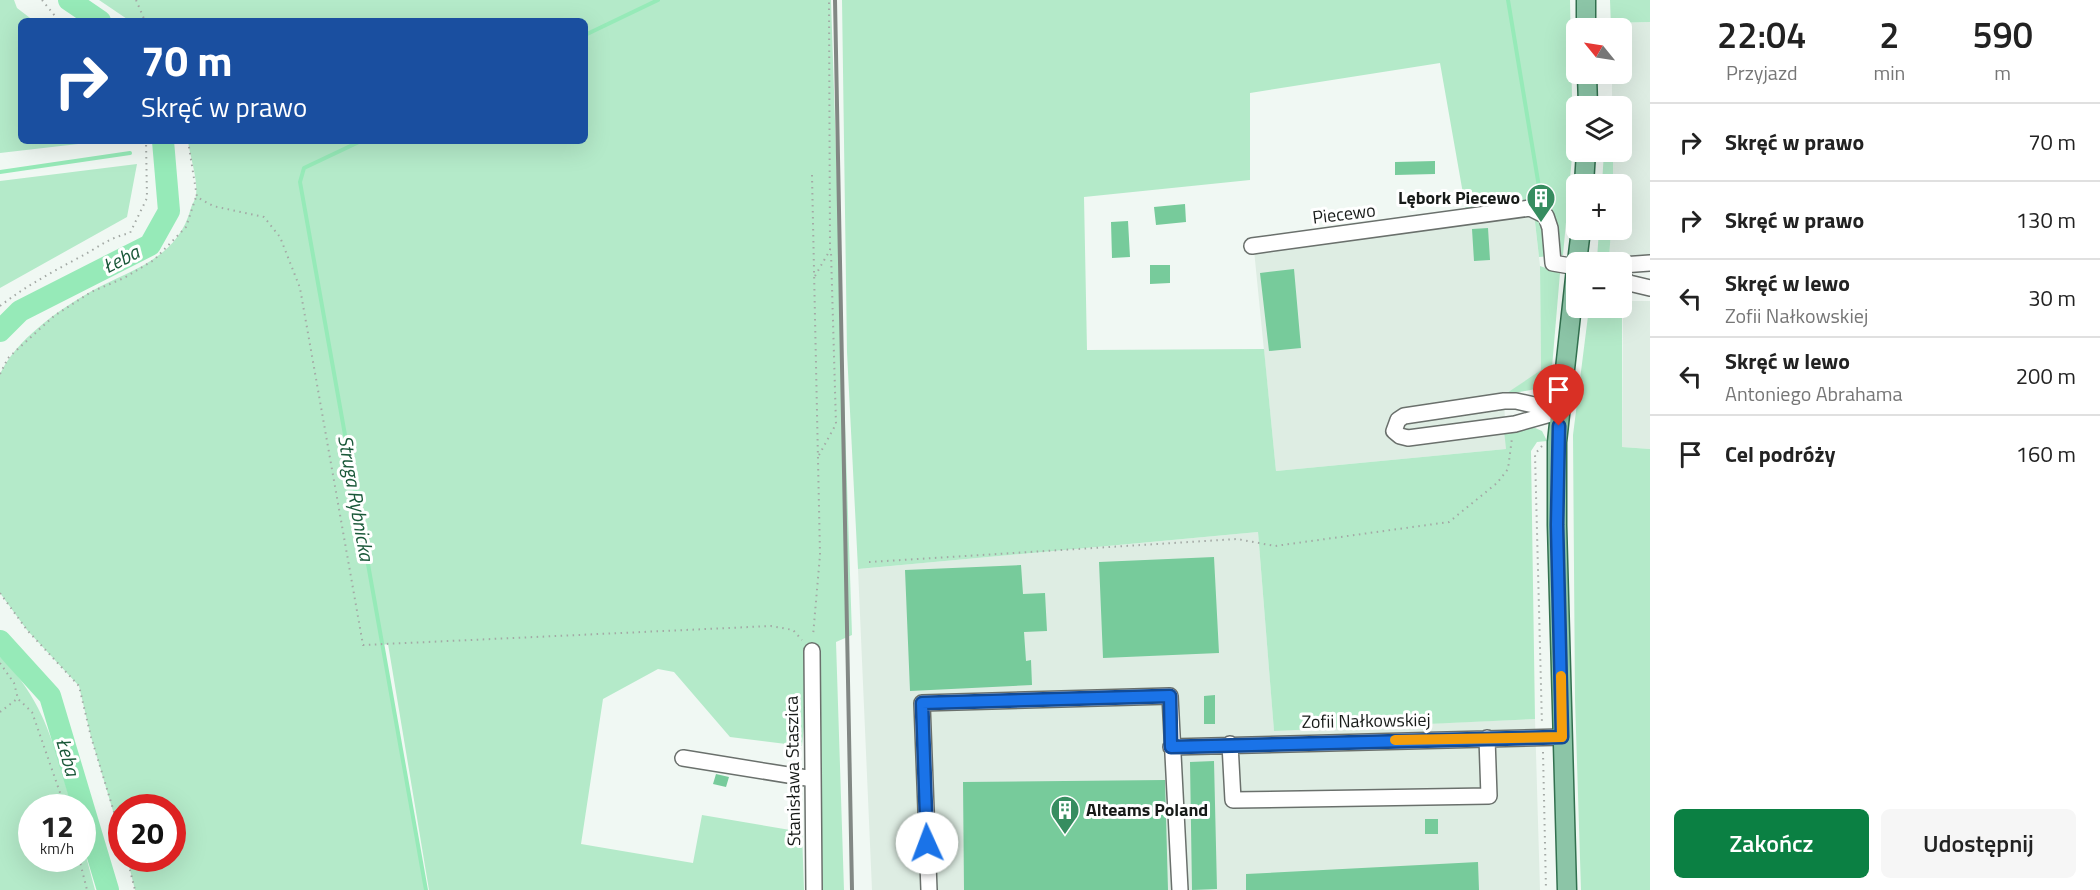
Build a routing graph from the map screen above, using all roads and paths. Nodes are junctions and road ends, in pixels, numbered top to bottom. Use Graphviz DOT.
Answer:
graph roads {
  1 [pos="42,0"];
  2 [pos="135,0"];
  3 [pos="829,0"];
  4 [pos="1586,0"];
  5 [pos="57,18"];
  6 [pos="144,18"];
  7 [pos="1586,18"];
  8 [pos="146,144"];
  9 [pos="188,144"];
  10 [pos="812,175"];
  11 [pos="196,197"];
  12 [pos="1252,246"];
  13 [pos="830,250"];
  14 [pos="1650,264"];
  15 [pos="1566,265"];
  16 [pos="1632,265"];
  17 [pos="814,278"];
  18 [pos="1632,284"];
  19 [pos="1650,288"];
  20 [pos="0,306"];
  21 [pos="1571,318"];
  22 [pos="0,374"];
  23 [pos="1561,411"];
  24 [pos="1515,424"];
  25 [pos="1557,442"];
  26 [pos="818,457"];
  27 [pos="869,562"];
  28 [pos="0,593"];
  29 [pos="812,651"];
  30 [pos="0,663"];
  31 [pos="18,699"];
  32 [pos="0,712"];
  33 [pos="1542,737"];
  34 [pos="1562,737"];
  35 [pos="1487,738"];
  36 [pos="1230,744"];
  37 [pos="1171,747"];
  38 [pos="683,758"];
  39 [pos="813,779"];
  40 [pos="60,794"];
  41 [pos="108,794"];
  42 [pos="82,872"];
  43 [pos="130,872"];
  44 [pos="87,890"];
  45 [pos="135,890"];
  46 [pos="814,890"];
  47 [pos="929,890"];
  48 [pos="1180,890"];
  49 [pos="1546,890"];
  50 [pos="1568,890"];
  1 -- 5 [label="path"];
  2 -- 6 [label="path"];
  3 -- 13 [label="path"];
  4 -- 7 [label="main road"];
  8 -- 20 [label="path"];
  9 -- 11 [label="path"];
  10 -- 17 [label="path"];
  11 -- 22 [label="path"];
  11 -- 29 [label="path"];
  12 -- 15 [label="street, Piecewo"];
  13 -- 17 [label="path"];
  13 -- 26 [label="path"];
  14 -- 16 [label="street"];
  17 -- 26 [label="path"];
  18 -- 19 [label="street"];
  21 -- 23 [label="main road"];
  23 -- 24 [label="street"];
  23 -- 24 [label="street"];
  23 -- 25 [label="main road"];
  24 -- 27 [label="path"];
  25 -- 33 [label="path"];
  25 -- 34 [label="main road"];
  26 -- 29 [label="path"];
  28 -- 41 [label="path"];
  29 -- 39 [label="street, Stanisława Staszica"];
  30 -- 31 [label="path"];
  31 -- 32 [label="path"];
  31 -- 40 [label="path"];
  33 -- 34 [label="street, Zofii Nałkowskiej"];
  33 -- 35 [label="street, Zofii Nałkowskiej"];
  33 -- 49 [label="path"];
  34 -- 50 [label="main road"];
  35 -- 36 [label="street, Zofii Nałkowskiej"];
  35 -- 36 [label="street"];
  36 -- 37 [label="street, Zofii Nałkowskiej"];
  37 -- 47 [label="street"];
  37 -- 48 [label="street"];
  38 -- 39 [label="street"];
  39 -- 46 [label="street, Stanisława Staszica"];
  42 -- 44 [label="path"];
  43 -- 45 [label="path"];
}
